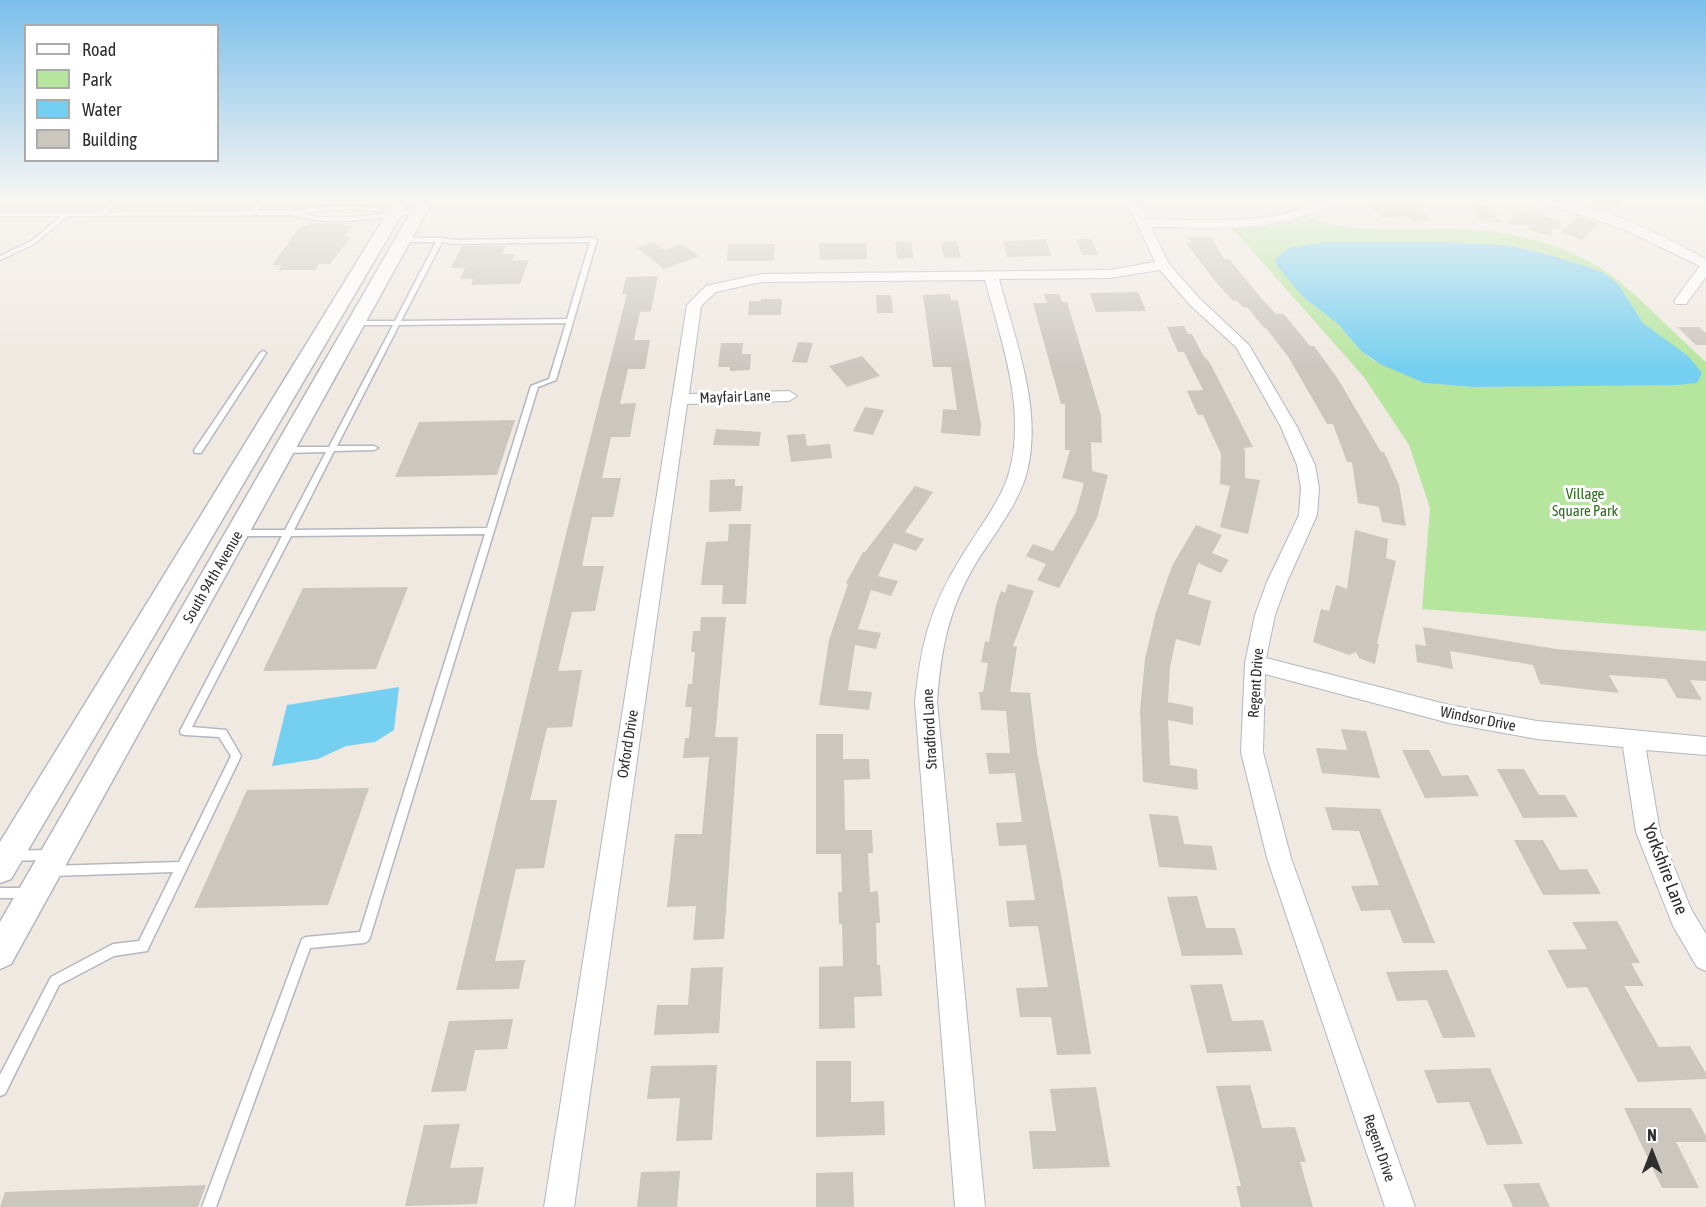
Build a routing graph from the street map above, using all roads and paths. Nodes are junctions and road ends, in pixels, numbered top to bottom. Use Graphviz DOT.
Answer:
graph roads {
  1 [pos="380,256"];
  2 [pos="395,256"];
  3 [pos="431,256"];
  4 [pos="589,256"];
  5 [pos="1159,256"];
  6 [pos="1689,256"];
  7 [pos="1163,265"];
  8 [pos="1706,266"];
  9 [pos="991,275"];
  10 [pos="1681,301"];
  11 [pos="570,321"];
  12 [pos="356,324"];
  13 [pos="396,324"];
  14 [pos="263,353"];
  15 [pos="789,396"];
  16 [pos="680,399"];
  17 [pos="332,448"];
  18 [pos="374,448"];
  19 [pos="285,450"];
  20 [pos="198,451"];
  21 [pos="490,531"];
  22 [pos="288,532"];
  23 [pos="238,533"];
  24 [pos="1255,663"];
  25 [pos="1633,740"];
  26 [pos="1706,746"];
  27 [pos="2,860"];
  28 [pos="51,863"];
  29 [pos="181,867"];
  30 [pos="0,893"];
  31 [pos="34,893"];
  32 [pos="0,953"];
  33 [pos="1706,958"];
  34 [pos="0,1089"];
  35 [pos="209,1207"];
  36 [pos="559,1207"];
  37 [pos="970,1207"];
  38 [pos="1400,1207"];
  1 -- 27 [label="street"];
  2 -- 12 [label="street, South 94th Avenue"];
  3 -- 13 [label="lane"];
  4 -- 11 [label="lane"];
  5 -- 7 [label="street, Regent Drive"];
  6 -- 8 [label="street"];
  7 -- 9 [label="street"];
  7 -- 24 [label="street, Regent Drive"];
  8 -- 10 [label="street"];
  9 -- 16 [label="street, Oxford Drive"];
  9 -- 37 [label="street, Stradford Lane"];
  11 -- 13 [label="lane"];
  11 -- 21 [label="lane"];
  12 -- 13 [label="lane"];
  12 -- 19 [label="street, South 94th Avenue"];
  13 -- 17 [label="lane"];
  14 -- 20 [label="lane"];
  15 -- 16 [label="street, Mayfair Lane"];
  16 -- 36 [label="street, Oxford Drive"];
  17 -- 18 [label="lane"];
  17 -- 19 [label="lane"];
  17 -- 22 [label="lane"];
  19 -- 23 [label="street, South 94th Avenue"];
  21 -- 22 [label="lane"];
  21 -- 35 [label="lane"];
  22 -- 23 [label="lane"];
  22 -- 29 [label="lane"];
  23 -- 28 [label="street, South 94th Avenue"];
  24 -- 25 [label="street, Windsor Drive"];
  24 -- 38 [label="street, Regent Drive"];
  25 -- 26 [label="street, Windsor Drive"];
  25 -- 33 [label="street, Yorkshire Lane"];
  27 -- 28 [label="lane"];
  28 -- 29 [label="lane"];
  28 -- 31 [label="street, South 94th Avenue"];
  29 -- 34 [label="lane"];
  30 -- 31 [label="lane"];
  31 -- 32 [label="street, South 94th Avenue"];
}
